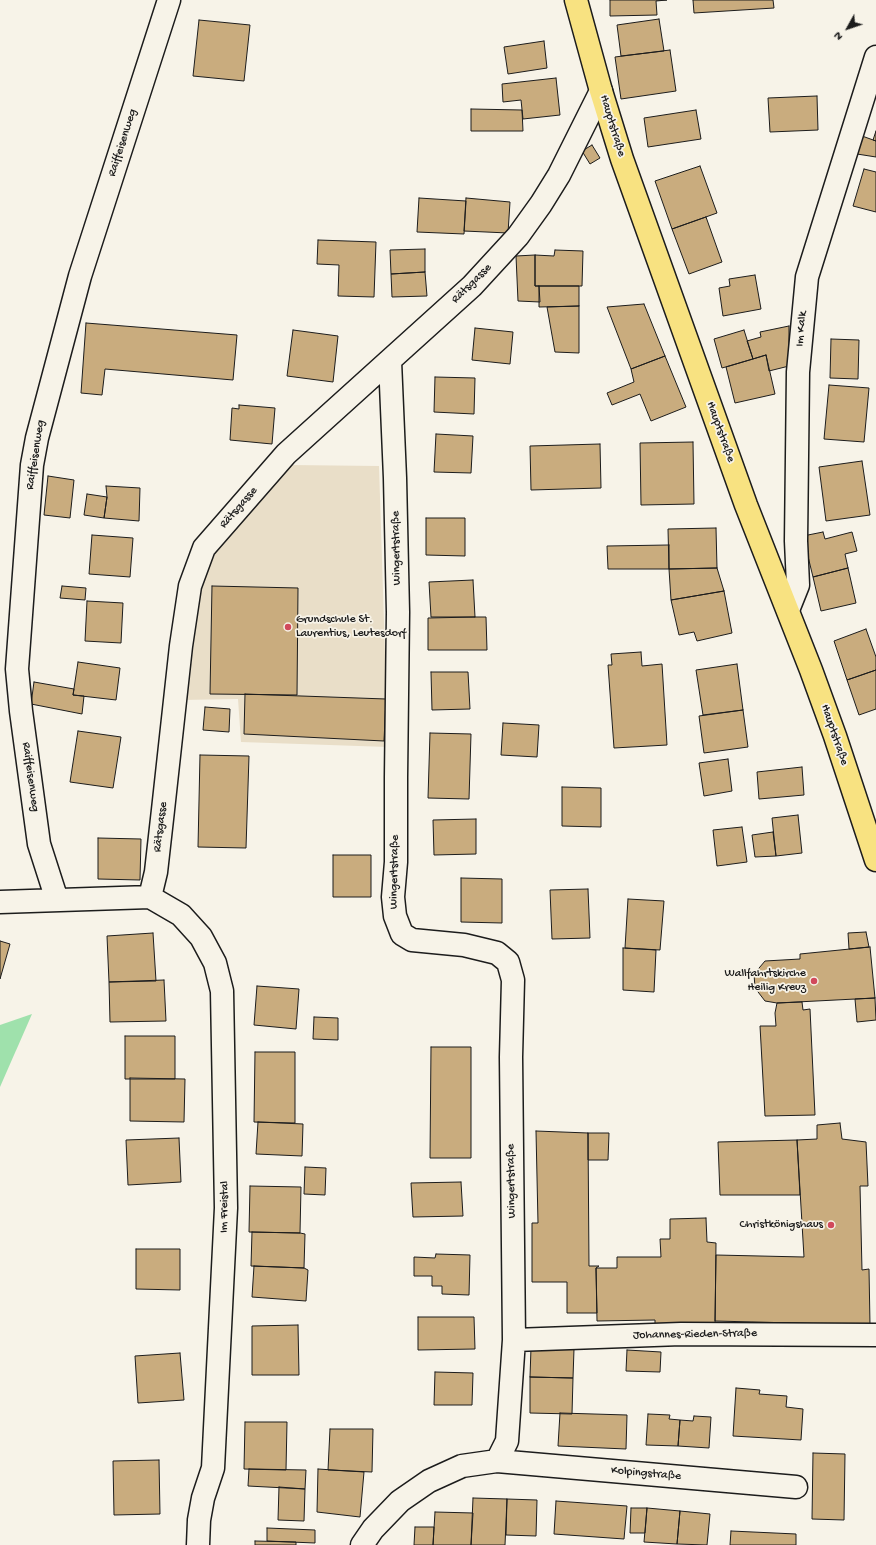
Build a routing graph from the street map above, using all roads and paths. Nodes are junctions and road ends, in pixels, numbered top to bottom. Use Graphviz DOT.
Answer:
graph roads {
  1 [pos="168,0"];
  2 [pos="576,0"];
  3 [pos="876,57"];
  4 [pos="601,91"];
  5 [pos="390,361"];
  6 [pos="788,610"];
  7 [pos="876,860"];
  8 [pos="150,897"];
  9 [pos="57,900"];
  10 [pos="0,902"];
  11 [pos="876,1335"];
  12 [pos="514,1340"];
  13 [pos="497,1461"];
  14 [pos="796,1487"];
  15 [pos="198,1545"];
  16 [pos="362,1545"];
  1 -- 9 [label="street, Raiffeisenweg"];
  2 -- 4 [label="main road, Hauptstraße"];
  3 -- 6 [label="street, Im Kalk"];
  4 -- 5 [label="street, Rätsgasse"];
  4 -- 6 [label="main road, Hauptstraße"];
  5 -- 8 [label="street, Rätsgasse"];
  5 -- 12 [label="street, Wingertstraße"];
  6 -- 7 [label="main road, Hauptstraße"];
  8 -- 9 [label="street"];
  8 -- 15 [label="street, Im Freistal"];
  9 -- 10 [label="street"];
  11 -- 12 [label="street, Johannes-Rieden-Straße"];
  12 -- 13 [label="street, Wingertstraße"];
  13 -- 14 [label="street, Kolpingstraße"];
  13 -- 16 [label="street, Kolpingstraße"];
}
